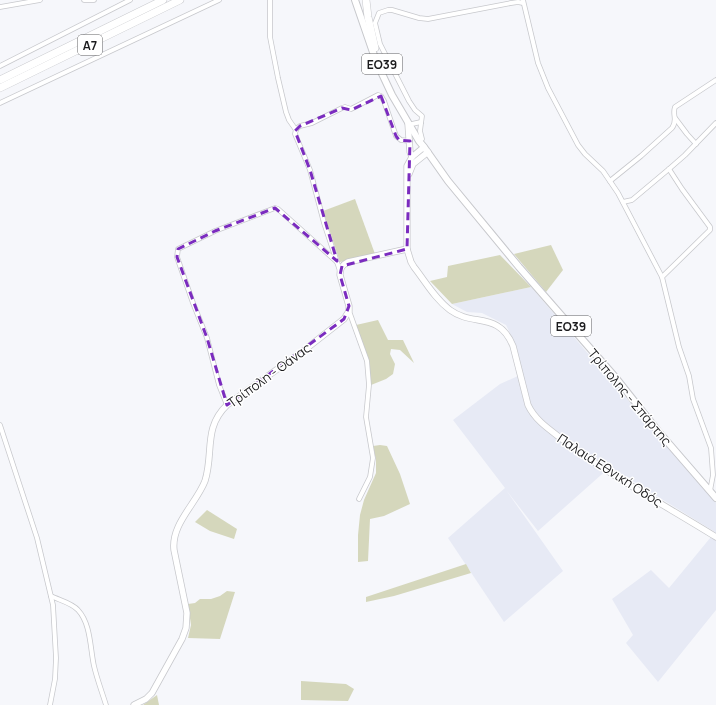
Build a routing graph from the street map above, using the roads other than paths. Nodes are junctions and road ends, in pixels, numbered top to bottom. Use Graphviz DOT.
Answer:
graph roads {
  1 [pos="40,0"];
  2 [pos="84,0"];
  3 [pos="94,0"];
  4 [pos="130,0"];
  5 [pos="164,0"];
  6 [pos="180,0"];
  7 [pos="219,0"];
  8 [pos="270,0"];
  9 [pos="355,0"];
  10 [pos="359,0"];
  11 [pos="366,0"];
  12 [pos="523,2"];
  13 [pos="0,7"];
  14 [pos="375,48"];
  15 [pos="0,66"];
  16 [pos="0,80"];
  17 [pos="716,80"];
  18 [pos="0,88"];
  19 [pos="0,103"];
  20 [pos="675,118"];
  21 [pos="421,122"];
  22 [pos="716,123"];
  23 [pos="410,124"];
  24 [pos="296,130"];
  25 [pos="422,139"];
  26 [pos="410,141"];
  27 [pos="696,144"];
  28 [pos="426,149"];
  29 [pos="412,157"];
  30 [pos="420,158"];
  31 [pos="669,169"];
  32 [pos="408,176"];
  33 [pos="610,181"];
  34 [pos="623,202"];
  35 [pos="407,249"];
  36 [pos="337,262"];
  37 [pos="340,271"];
  38 [pos="662,277"];
  39 [pos="348,311"];
  40 [pos="227,405"];
  41 [pos="0,425"];
  42 [pos="710,491"];
  43 [pos="716,498"];
  44 [pos="359,499"];
  45 [pos="716,537"];
  46 [pos="51,596"];
  47 [pos="50,705"];
  48 [pos="106,705"];
  49 [pos="134,705"];
  1 -- 13 [label="street"];
  2 -- 3 [label="street"];
  4 -- 15 [label="street"];
  5 -- 16 [label="highway, Α7"];
  6 -- 18 [label="highway, Α7"];
  7 -- 19 [label="street"];
  8 -- 24 [label="street"];
  9 -- 23 [label="main road, Τρίπολης - Σπάρτης / ΕΟ39"];
  10 -- 14 [label="main road, Τρίπολης - Σπάρτης / ΕΟ39"];
  11 -- 14 [label="highway"];
  12 -- 21 [label="street"];
  12 -- 33 [label="street"];
  14 -- 23 [label="main road, Τρίπολης - Σπάρτης / ΕΟ39"];
  17 -- 20 [label="street"];
  20 -- 27 [label="street"];
  20 -- 33 [label="street"];
  21 -- 23 [label="street"];
  21 -- 25 [label="street"];
  22 -- 27 [label="street"];
  23 -- 25 [label="main road, Τρίπολης - Σπάρτης / ΕΟ39"];
  23 -- 26 [label="main road, Παλαιά Εθνική Οδός"];
  23 -- 28 [label="main road, Τρίπολης - Σπάρτης / ΕΟ39"];
  24 -- 26 [label="street"];
  24 -- 36 [label="street"];
  25 -- 28 [label="main road, Τρίπολης - Σπάρτης / ΕΟ39"];
  26 -- 29 [label="main road, Παλαιά Εθνική Οδός"];
  27 -- 31 [label="street"];
  28 -- 29 [label="main road"];
  28 -- 30 [label="main road"];
  28 -- 42 [label="main road, Τρίπολης - Σπάρτης / ΕΟ39"];
  29 -- 30 [label="main road"];
  29 -- 32 [label="main road, Παλαιά Εθνική Οδός"];
  30 -- 32 [label="main road"];
  31 -- 34 [label="street"];
  31 -- 38 [label="street"];
  32 -- 35 [label="main road, Παλαιά Εθνική Οδός"];
  33 -- 34 [label="street"];
  34 -- 38 [label="street"];
  35 -- 37 [label="main road"];
  35 -- 45 [label="main road, Παλαιά Εθνική Οδός"];
  36 -- 37 [label="street"];
  36 -- 40 [label="street"];
  37 -- 39 [label="main road"];
  38 -- 42 [label="street"];
  39 -- 40 [label="main road, Τρίπολη - Θάνας"];
  39 -- 44 [label="street"];
  40 -- 49 [label="main road, Τρίπολη - Θάνας"];
  41 -- 46 [label="street"];
  42 -- 43 [label="main road, Τρίπολης - Σπάρτης / ΕΟ39"];
  46 -- 47 [label="street"];
  46 -- 48 [label="street"];
}
